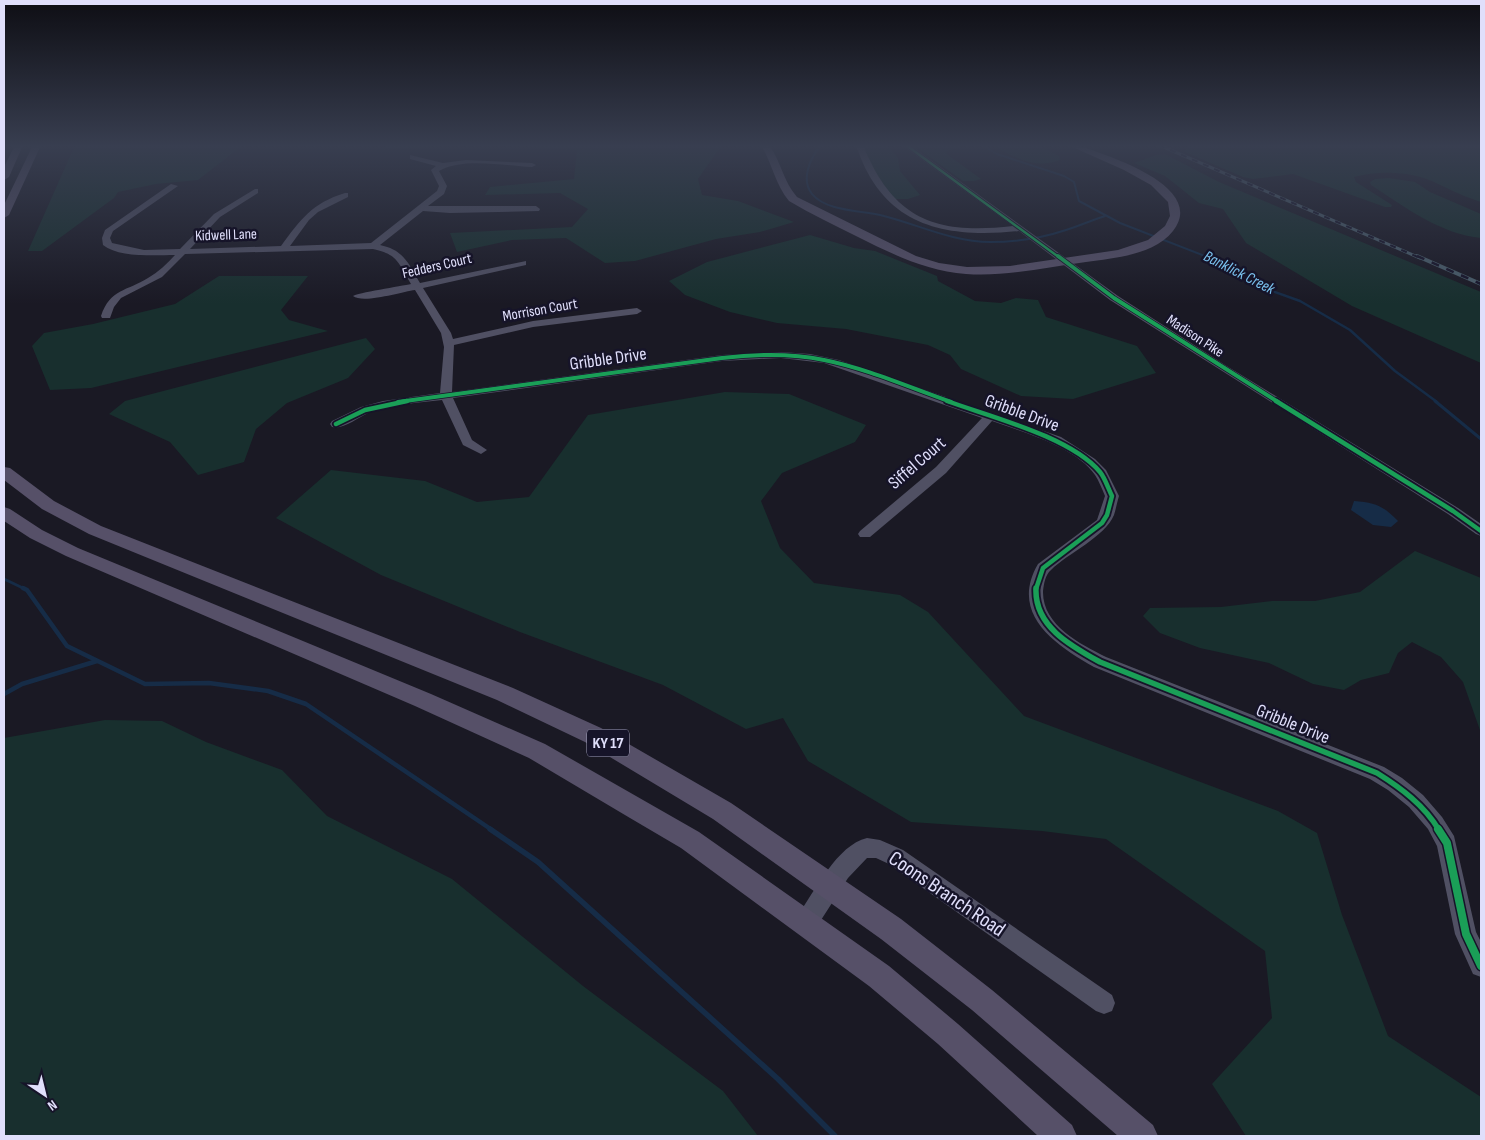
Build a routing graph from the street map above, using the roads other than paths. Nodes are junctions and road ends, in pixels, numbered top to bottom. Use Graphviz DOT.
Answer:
graph roads {
  1 [pos="155,198"];
  2 [pos="243,198"];
  3 [pos="339,198"];
  4 [pos="432,198"];
  5 [pos="792,198"];
  6 [pos="887,198"];
  7 [pos="979,198"];
  8 [pos="1169,198"];
  9 [pos="7,203"];
  10 [pos="421,208"];
  11 [pos="536,209"];
  12 [pos="4,214"];
  13 [pos="1023,230"];
  14 [pos="373,246"];
  15 [pos="284,248"];
  16 [pos="181,252"];
  17 [pos="1063,262"];
  18 [pos="523,263"];
  19 [pos="418,286"];
  20 [pos="358,296"];
  21 [pos="637,311"];
  22 [pos="106,316"];
  23 [pos="449,343"];
  24 [pos="446,395"];
  25 [pos="990,416"];
  26 [pos="336,424"];
  27 [pos="480,450"];
  28 [pos="4,472"];
  29 [pos="4,513"];
  30 [pos="1481,531"];
  31 [pos="865,534"];
  32 [pos="831,887"];
  33 [pos="806,923"];
  34 [pos="1481,966"];
  35 [pos="1104,1003"];
  36 [pos="1061,1136"];
  37 [pos="1142,1136"];
  1 -- 16 [label="street, Kidwell Lane"];
  2 -- 16 [label="street"];
  3 -- 15 [label="street"];
  4 -- 10 [label="street"];
  5 -- 17 [label="main road"];
  6 -- 13 [label="street"];
  7 -- 13 [label="street, Madison Pike"];
  8 -- 17 [label="main road"];
  9 -- 12 [label="main road"];
  10 -- 11 [label="street"];
  10 -- 14 [label="street"];
  13 -- 17 [label="street, Madison Pike"];
  14 -- 15 [label="street, Kidwell Lane"];
  14 -- 19 [label="street, Kidwell Lane"];
  15 -- 16 [label="street, Kidwell Lane"];
  16 -- 22 [label="street"];
  17 -- 30 [label="street, Madison Pike"];
  18 -- 19 [label="street, Fedders Court"];
  19 -- 20 [label="street, Fedders Court"];
  19 -- 23 [label="street, Kidwell Lane"];
  21 -- 23 [label="street, Morrison Court"];
  23 -- 24 [label="street, Kidwell Lane"];
  24 -- 25 [label="street, Gribble Drive"];
  24 -- 26 [label="street, Gribble Drive"];
  24 -- 27 [label="street, Kidwell Lane"];
  25 -- 31 [label="street, Siffel Court"];
  25 -- 34 [label="street, Gribble Drive"];
  28 -- 32 [label="main road, KY 17"];
  29 -- 33 [label="main road, KY 17"];
  32 -- 33 [label="street, Coons Branch Road"];
  32 -- 35 [label="street, Coons Branch Road"];
  32 -- 37 [label="main road, KY 17"];
  33 -- 36 [label="main road, KY 17"];
}
